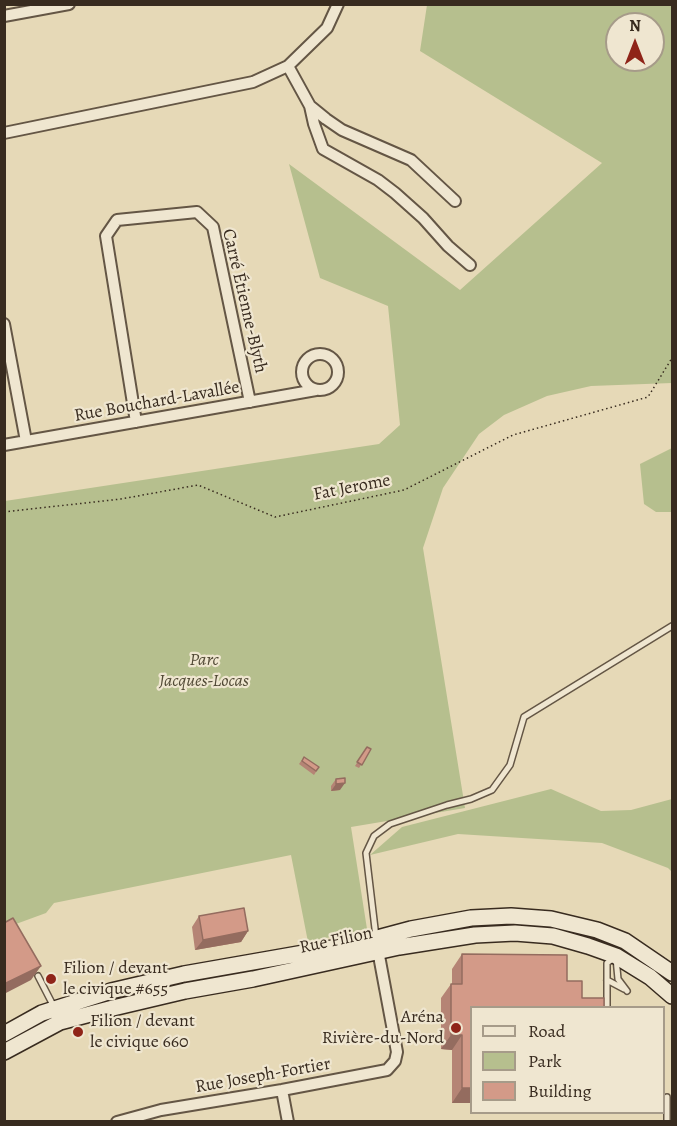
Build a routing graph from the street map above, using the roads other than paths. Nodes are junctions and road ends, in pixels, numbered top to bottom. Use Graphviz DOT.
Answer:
graph roads {
  1 [pos="69,4"];
  2 [pos="338,4"];
  3 [pos="4,16"];
  4 [pos="288,66"];
  5 [pos="310,106"];
  6 [pos="4,133"];
  7 [pos="455,201"];
  8 [pos="470,265"];
  9 [pos="4,324"];
  10 [pos="316,390"];
  11 [pos="250,402"];
  12 [pos="136,422"];
  13 [pos="26,441"];
  14 [pos="4,445"];
  15 [pos="672,626"];
  16 [pos="625,941"];
  17 [pos="377,945"];
  18 [pos="616,956"];
  19 [pos="672,973"];
  20 [pos="38,976"];
  21 [pos="607,980"];
  22 [pos="672,996"];
  23 [pos="607,1006"];
  24 [pos="57,1015"];
  25 [pos="4,1034"];
  26 [pos="4,1052"];
  27 [pos="282,1090"];
  28 [pos="668,1097"];
  29 [pos="117,1122"];
  30 [pos="288,1122"];
  31 [pos="667,1122"];
  1 -- 3 [label="street"];
  2 -- 4 [label="street"];
  4 -- 5 [label="street"];
  4 -- 6 [label="street"];
  5 -- 7 [label="street"];
  5 -- 8 [label="street"];
  9 -- 13 [label="street"];
  10 -- 11 [label="street, Rue Bouchard-Lavallée"];
  11 -- 12 [label="street, Rue Bouchard-Lavallée"];
  11 -- 12 [label="street, Carré Étienne-Blyth"];
  12 -- 13 [label="street, Rue Bouchard-Lavallée"];
  13 -- 14 [label="street, Rue Bouchard-Lavallée"];
  15 -- 17 [label="lane"];
  16 -- 17 [label="street, Rue Filion"];
  16 -- 18 [label="lane"];
  16 -- 19 [label="street, Rue Filion"];
  17 -- 18 [label="street, Rue Filion"];
  17 -- 24 [label="street, Rue Filion"];
  17 -- 27 [label="street, Rue Joseph-Fortier"];
  18 -- 21 [label="lane"];
  18 -- 21 [label="lane"];
  18 -- 22 [label="street, Rue Filion"];
  20 -- 24 [label="lane"];
  21 -- 23 [label="lane"];
  24 -- 25 [label="street, Rue Filion"];
  24 -- 26 [label="street, Rue Filion"];
  27 -- 29 [label="street, Rue Joseph-Fortier"];
  27 -- 30 [label="street"];
  28 -- 31 [label="lane"];
}
